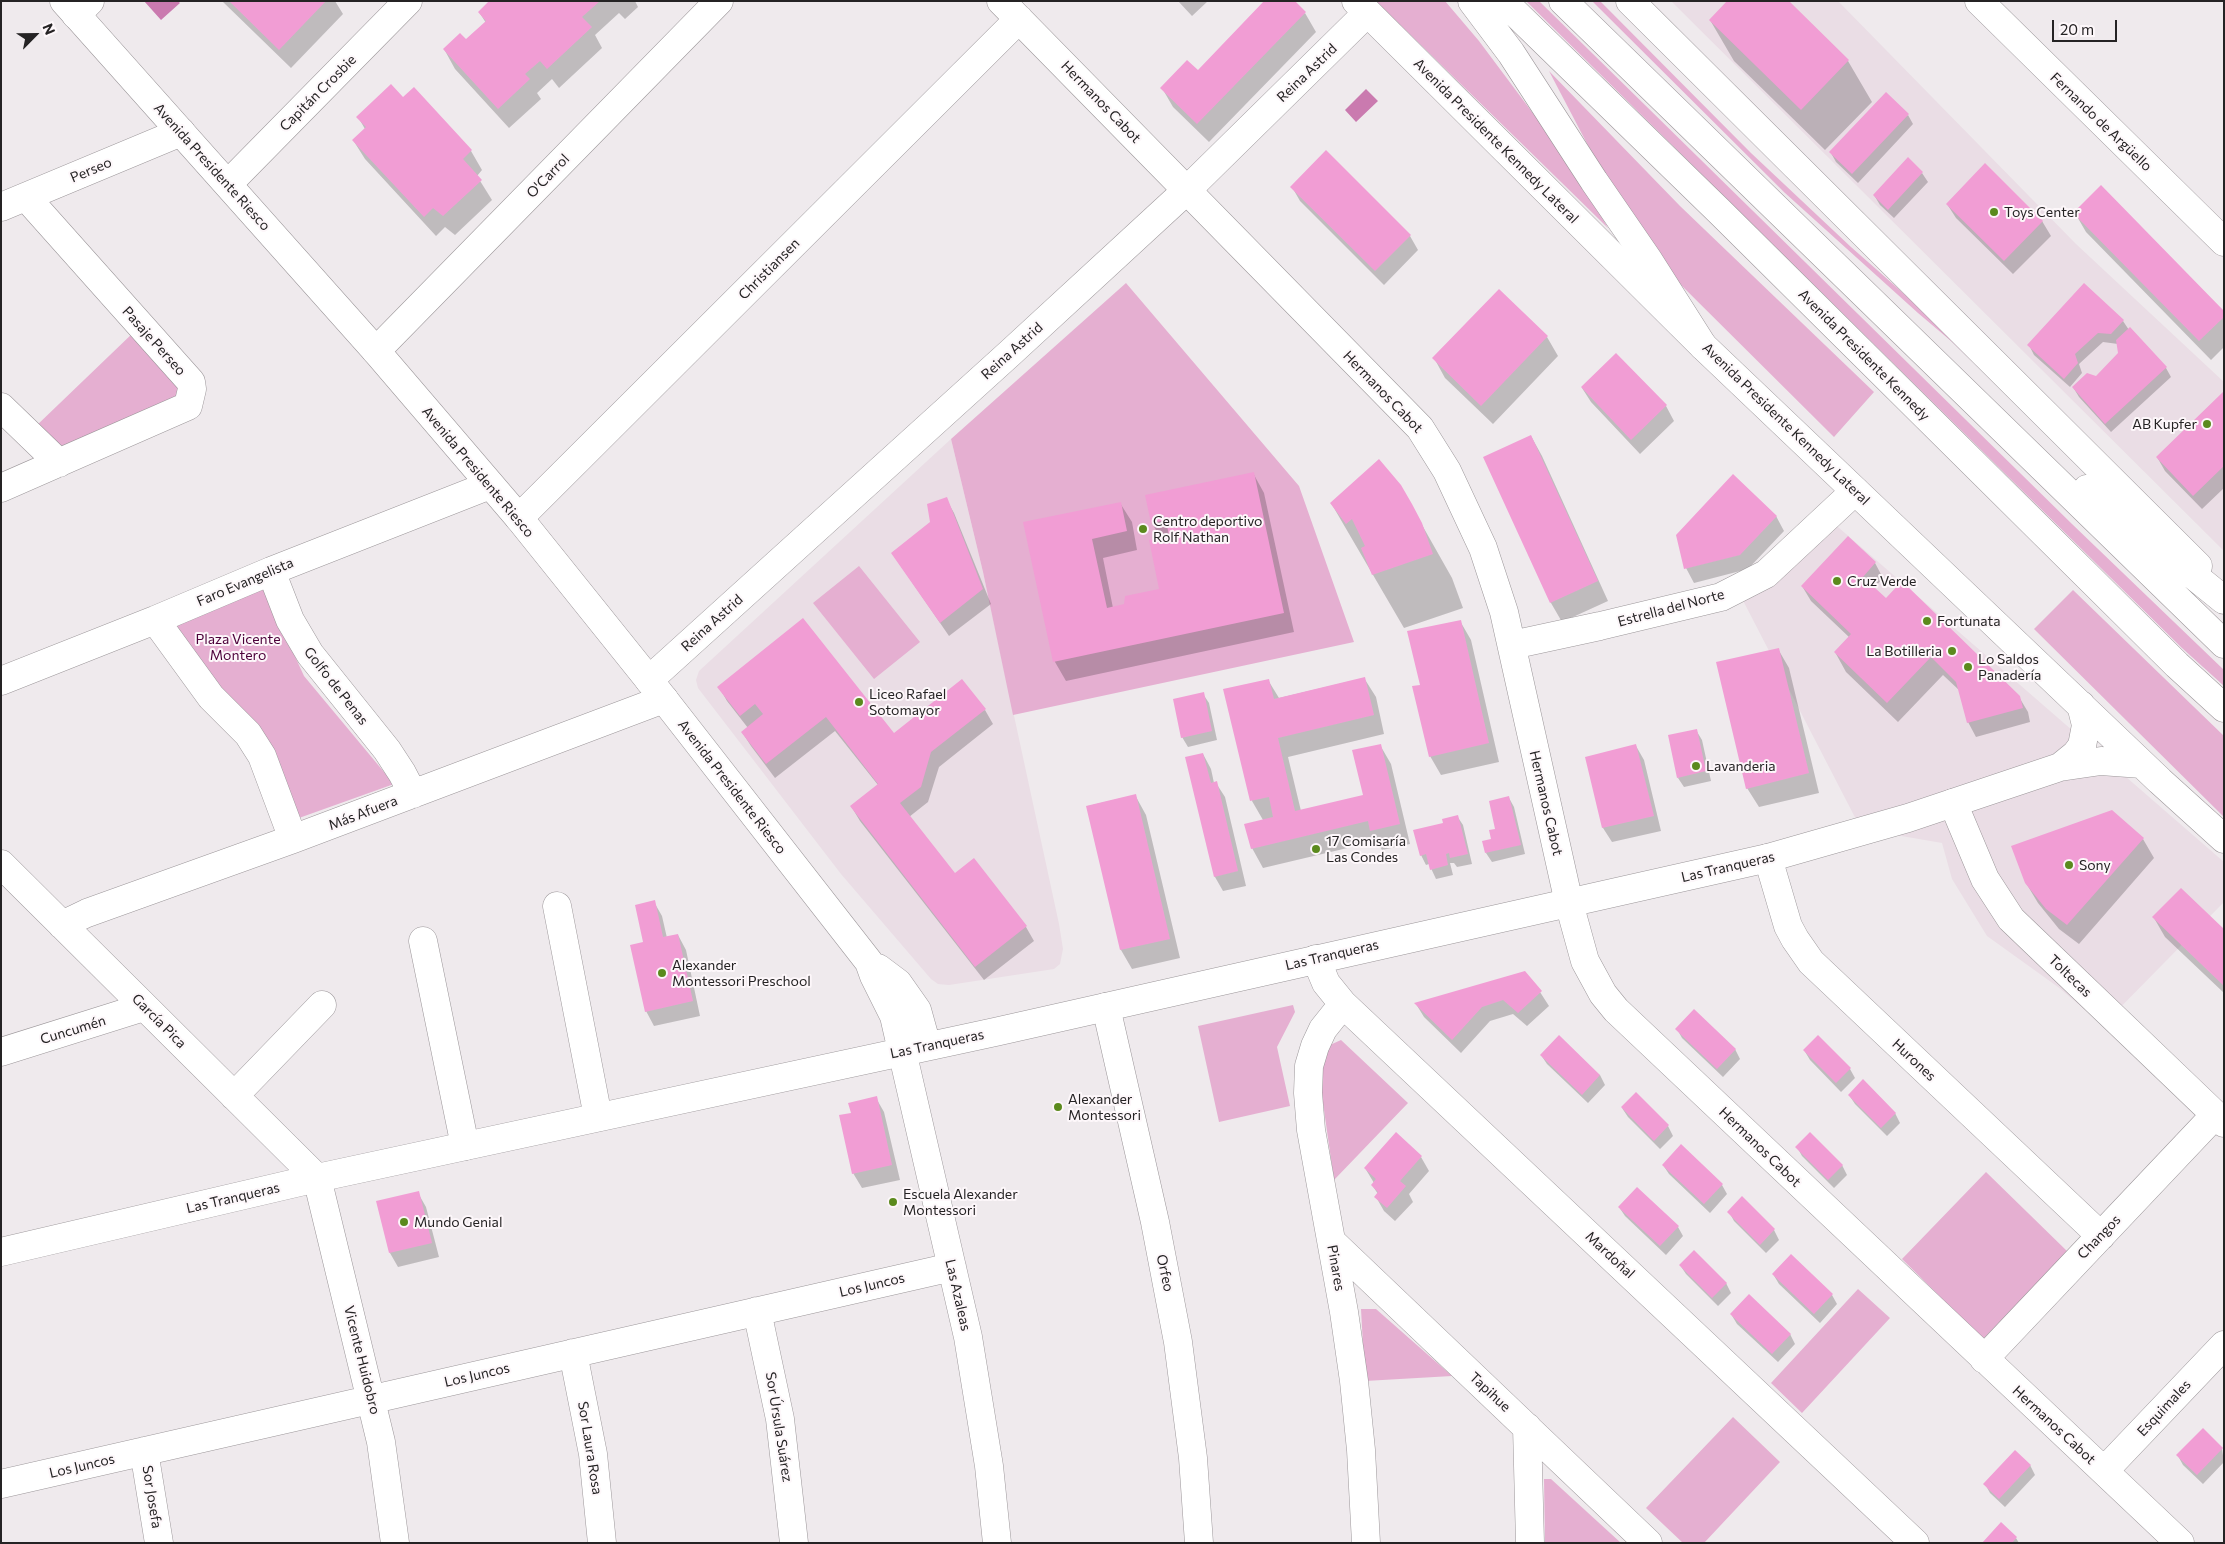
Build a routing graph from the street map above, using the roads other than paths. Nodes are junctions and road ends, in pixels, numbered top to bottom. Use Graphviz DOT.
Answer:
graph roads {
  1 [pos="408,1"];
  2 [pos="719,1"];
  3 [pos="1472,1"];
  4 [pos="1503,1"];
  5 [pos="1563,1"];
  6 [pos="1979,1"];
  7 [pos="1636,3"];
  8 [pos="77,6"];
  9 [pos="1361,7"];
  10 [pos="1010,10"];
  11 [pos="181,132"];
  12 [pos="228,184"];
  13 [pos="1187,190"];
  14 [pos="13,202"];
  15 [pos="2224,242"];
  16 [pos="1703,346"];
  17 [pos="376,351"];
  18 [pos="1,407"];
  19 [pos="1980,408"];
  20 [pos="59,463"];
  21 [pos="490,485"];
  22 [pos="1,488"];
  23 [pos="1856,491"];
  24 [pos="518,518"];
  25 [pos="271,571"];
  26 [pos="2224,592"];
  27 [pos="2224,600"];
  28 [pos="156,620"];
  29 [pos="2224,644"];
  30 [pos="1512,645"];
  31 [pos="1,681"];
  32 [pos="656,689"];
  33 [pos="2081,705"];
  34 [pos="2224,708"];
  35 [pos="2142,764"];
  36 [pos="2060,767"];
  37 [pos="413,794"];
  38 [pos="1953,804"];
  39 [pos="293,839"];
  40 [pos="2224,839"];
  41 [pos="1768,858"];
  42 [pos="1,864"];
  43 [pos="1568,903"];
  44 [pos="557,906"];
  45 [pos="62,925"];
  46 [pos="423,941"];
  47 [pos="1316,959"];
  48 [pos="1343,1004"];
  49 [pos="322,1005"];
  50 [pos="144,1007"];
  51 [pos="1106,1007"];
  52 [pos="915,1049"];
  53 [pos="1,1052"];
  54 [pos="234,1096"];
  55 [pos="598,1117"];
  56 [pos="2220,1119"];
  57 [pos="465,1146"];
  58 [pos="317,1178"];
  59 [pos="2100,1236"];
  60 [pos="1332,1242"];
  61 [pos="1,1252"];
  62 [pos="952,1267"];
  63 [pos="757,1311"];
  64 [pos="2224,1344"];
  65 [pos="573,1353"];
  66 [pos="1984,1359"];
  67 [pos="372,1399"];
  68 [pos="1527,1427"];
  69 [pos="144,1451"];
  70 [pos="2104,1472"];
  71 [pos="1,1484"];
  72 [pos="159,1543"];
  73 [pos="395,1543"];
  74 [pos="602,1543"];
  75 [pos="794,1543"];
  76 [pos="997,1543"];
  77 [pos="1199,1543"];
  78 [pos="1366,1543"];
  79 [pos="1530,1543"];
  80 [pos="1648,1543"];
  81 [pos="1915,1543"];
  82 [pos="2180,1543"];
  1 -- 12 [label="main road, Capitán Crosbie"];
  2 -- 17 [label="main road, O'Carrol"];
  3 -- 16 [label="main road"];
  4 -- 34 [label="main road, Avenida Presidente Kennedy"];
  5 -- 19 [label="main road"];
  6 -- 15 [label="main road, Fernando de Argüello"];
  7 -- 26 [label="main road"];
  8 -- 11 [label="main road, Avenida Presidente Riesco"];
  9 -- 13 [label="main road, Reina Astrid"];
  9 -- 16 [label="main road, Avenida Presidente Kennedy Lateral"];
  10 -- 13 [label="main road, Hermanos Cabot"];
  10 -- 24 [label="main road, Christiansen"];
  11 -- 12 [label="main road, Avenida Presidente Riesco"];
  11 -- 14 [label="main road, Perseo"];
  12 -- 17 [label="main road, Avenida Presidente Riesco"];
  13 -- 30 [label="main road, Hermanos Cabot"];
  13 -- 32 [label="main road, Reina Astrid"];
  14 -- 20 [label="main road, Pasaje Perseo"];
  16 -- 23 [label="main road, Avenida Presidente Kennedy Lateral"];
  17 -- 21 [label="main road, Avenida Presidente Riesco"];
  18 -- 20 [label="main road"];
  19 -- 27 [label="main road"];
  19 -- 29 [label="main road"];
  20 -- 22 [label="main road, Pasaje Perseo"];
  21 -- 24 [label="main road, Avenida Presidente Riesco"];
  21 -- 25 [label="main road, Faro Evangelista"];
  23 -- 30 [label="main road, Estrella del Norte"];
  23 -- 33 [label="main road, Avenida Presidente Kennedy Lateral"];
  24 -- 32 [label="main road, Avenida Presidente Riesco"];
  25 -- 28 [label="main road, Faro Evangelista"];
  25 -- 37 [label="main road, Golfo de Penas"];
  28 -- 31 [label="main road, Faro Evangelista"];
  28 -- 39 [label="main road"];
  30 -- 43 [label="main road, Hermanos Cabot"];
  32 -- 37 [label="main road, Más Afuera"];
  32 -- 52 [label="main road, Avenida Presidente Riesco"];
  33 -- 35 [label="main road, Avenida Presidente Kennedy Lateral"];
  33 -- 36 [label="main road, Las Tranqueras"];
  35 -- 36 [label="main road, Las Tranqueras"];
  35 -- 40 [label="main road, Avenida Presidente Kennedy Lateral"];
  36 -- 38 [label="main road, Las Tranqueras"];
  37 -- 39 [label="main road, Más Afuera"];
  38 -- 41 [label="main road, Las Tranqueras"];
  38 -- 56 [label="main road, Toltecas"];
  39 -- 45 [label="main road, Más Afuera"];
  41 -- 43 [label="main road, Las Tranqueras"];
  41 -- 59 [label="main road, Hurones"];
  42 -- 45 [label="main road, García Pica"];
  43 -- 47 [label="main road, Las Tranqueras"];
  43 -- 66 [label="main road, Hermanos Cabot"];
  44 -- 55 [label="main road"];
  45 -- 50 [label="main road, García Pica"];
  46 -- 57 [label="main road"];
  47 -- 48 [label="main road, Mardoñal"];
  47 -- 51 [label="main road, Las Tranqueras"];
  48 -- 60 [label="main road, Pinares"];
  48 -- 81 [label="main road, Mardoñal"];
  49 -- 54 [label="main road"];
  50 -- 53 [label="main road, Cuncumén"];
  50 -- 54 [label="main road, García Pica"];
  51 -- 52 [label="main road, Las Tranqueras"];
  51 -- 77 [label="main road, Orfeo"];
  52 -- 55 [label="main road, Las Tranqueras"];
  52 -- 62 [label="main road, Las Azaleas"];
  54 -- 58 [label="main road, García Pica"];
  55 -- 57 [label="main road, Las Tranqueras"];
  56 -- 59 [label="main road, Changos"];
  57 -- 58 [label="main road, Las Tranqueras"];
  58 -- 61 [label="main road, Las Tranqueras"];
  58 -- 67 [label="main road, Vicente Huidobro"];
  59 -- 66 [label="main road, Changos"];
  60 -- 68 [label="main road, Tapihue"];
  60 -- 78 [label="main road, Pinares"];
  62 -- 63 [label="main road, Los Juncos"];
  62 -- 76 [label="main road, Las Azaleas"];
  63 -- 65 [label="main road, Los Juncos"];
  63 -- 75 [label="main road, Sor Úrsula Suárez"];
  64 -- 70 [label="main road, Esquimales"];
  65 -- 67 [label="main road, Los Juncos"];
  65 -- 74 [label="main road, Sor Laura Rosa"];
  66 -- 70 [label="main road, Hermanos Cabot"];
  67 -- 69 [label="main road, Los Juncos"];
  67 -- 73 [label="main road, Vicente Huidobro"];
  68 -- 79 [label="main road"];
  68 -- 80 [label="main road, Tapihue"];
  69 -- 71 [label="main road, Los Juncos"];
  69 -- 72 [label="main road, Sor Josefa"];
  70 -- 82 [label="main road, Hermanos Cabot"];
}
